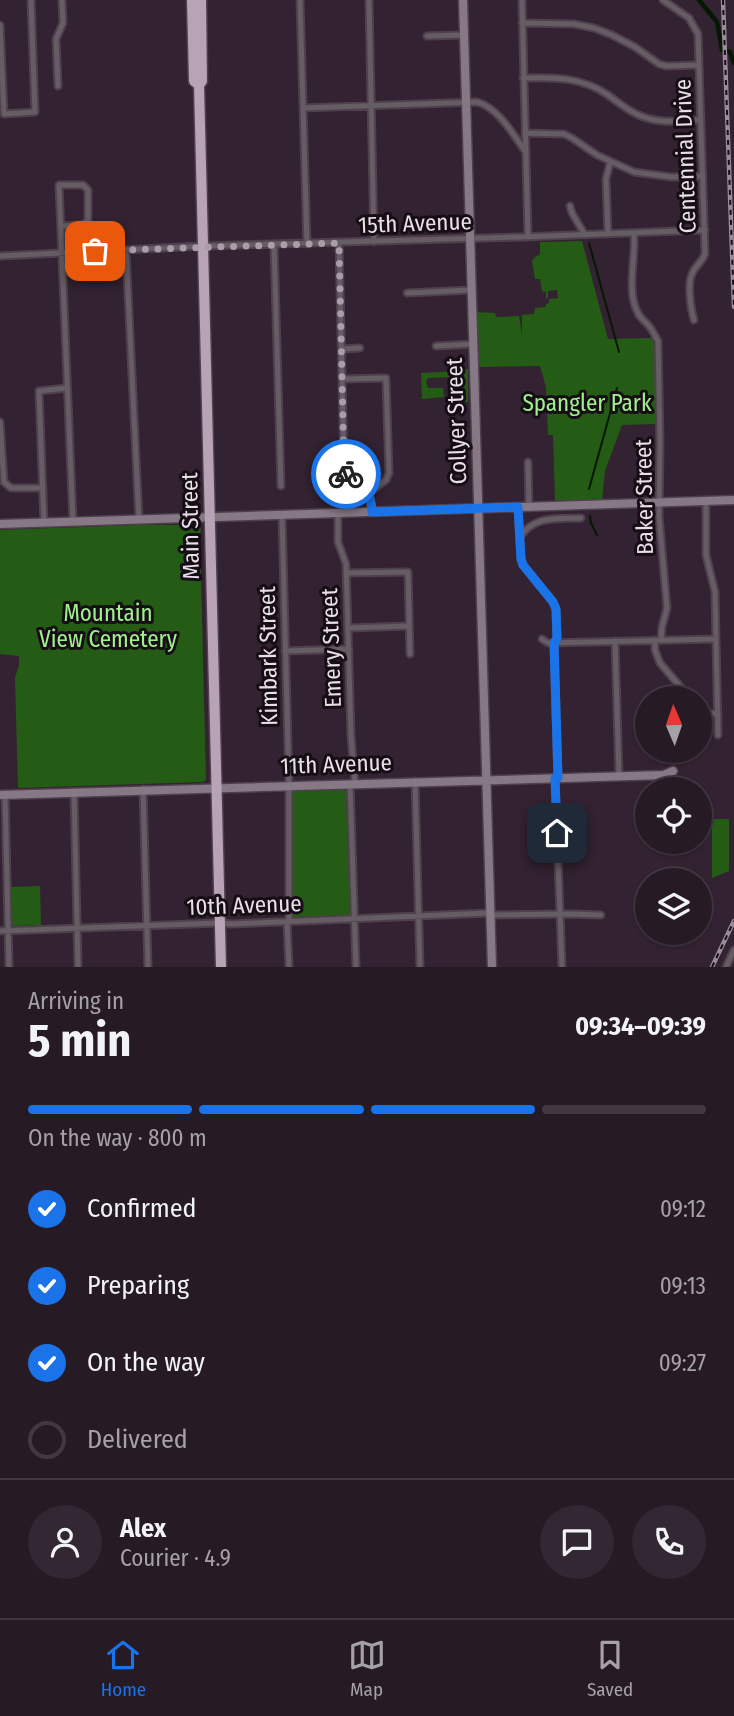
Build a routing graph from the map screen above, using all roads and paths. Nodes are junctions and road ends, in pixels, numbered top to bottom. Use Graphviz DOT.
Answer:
graph roads {
  1 [pos="31,0"];
  2 [pos="62,0"];
  3 [pos="192,0"];
  4 [pos="201,0"];
  5 [pos="300,0"];
  6 [pos="369,0"];
  7 [pos="463,0"];
  8 [pos="522,0"];
  9 [pos="663,0"];
  10 [pos="522,23"];
  11 [pos="0,24"];
  12 [pos="463,35"];
  13 [pos="427,36"];
  14 [pos="699,65"];
  15 [pos="523,78"];
  16 [pos="199,85"];
  17 [pos="58,86"];
  18 [pos="466,102"];
  19 [pos="370,106"];
  20 [pos="303,108"];
  21 [pos="701,120"];
  22 [pos="525,133"];
  23 [pos="526,152"];
  24 [pos="610,163"];
  25 [pos="703,176"];
  26 [pos="570,206"];
  27 [pos="61,226"];
  28 [pos="705,230"];
  29 [pos="608,234"];
  30 [pos="634,234"];
  31 [pos="585,235"];
  32 [pos="528,237"];
  33 [pos="469,238"];
  34 [pos="374,242"];
  35 [pos="339,243"];
  36 [pos="307,244"];
  37 [pos="274,245"];
  38 [pos="203,246"];
  39 [pos="126,251"];
  40 [pos="62,253"];
  41 [pos="0,256"];
  42 [pos="471,290"];
  43 [pos="407,293"];
  44 [pos="694,320"];
  45 [pos="473,344"];
  46 [pos="436,346"];
  47 [pos="360,348"];
  48 [pos="342,349"];
  49 [pos="343,379"];
  50 [pos="67,388"];
  51 [pos="0,422"];
  52 [pos="528,462"];
  53 [pos="281,486"];
  54 [pos="43,488"];
  55 [pos="369,494"];
  56 [pos="734,500"];
  57 [pos="706,501"];
  58 [pos="660,502"];
  59 [pos="518,507"];
  60 [pos="529,507"];
  61 [pos="478,509"];
  62 [pos="372,512"];
  63 [pos="338,513"];
  64 [pos="282,515"];
  65 [pos="209,517"];
  66 [pos="581,518"];
  67 [pos="139,520"];
  68 [pos="73,522"];
  69 [pos="44,523"];
  70 [pos="0,524"];
  71 [pos="520,537"];
  72 [pos="347,573"];
  73 [pos="409,626"];
  74 [pos="348,628"];
  75 [pos="542,639"];
  76 [pos="716,639"];
  77 [pos="658,640"];
  78 [pos="615,641"];
  79 [pos="554,643"];
  80 [pos="349,649"];
  81 [pos="285,651"];
  82 [pos="410,654"];
  83 [pos="680,686"];
  84 [pos="712,714"];
  85 [pos="718,714"];
  86 [pos="718,734"];
  87 [pos="673,771"];
  88 [pos="620,776"];
  89 [pos="556,778"];
  90 [pos="485,779"];
  91 [pos="415,781"];
  92 [pos="352,783"];
  93 [pos="289,785"];
  94 [pos="216,787"];
  95 [pos="143,789"];
  96 [pos="75,792"];
  97 [pos="3,794"];
  98 [pos="489,914"];
  99 [pos="560,914"];
  100 [pos="601,915"];
  101 [pos="419,916"];
  102 [pos="354,919"];
  103 [pos="288,922"];
  104 [pos="220,923"];
  105 [pos="147,925"];
  106 [pos="77,928"];
  107 [pos="0,930"];
  108 [pos="9,930"];
  109 [pos="734,950"];
  110 [pos="9,967"];
  111 [pos="78,967"];
  112 [pos="148,967"];
  113 [pos="221,967"];
  114 [pos="289,967"];
  115 [pos="356,967"];
  116 [pos="420,967"];
  117 [pos="492,967"];
  118 [pos="562,967"];
  119 [pos="726,967"];
  1 -- 11 [label="street"];
  2 -- 17 [label="street"];
  3 -- 16 [label="highway, Main Street"];
  4 -- 16 [label="highway, Main Street"];
  5 -- 20 [label="street"];
  6 -- 19 [label="street"];
  7 -- 12 [label="street, Collyer Street"];
  8 -- 10 [label="street"];
  9 -- 14 [label="street, Centennial Drive"];
  10 -- 14 [label="street"];
  10 -- 15 [label="street"];
  12 -- 13 [label="street"];
  12 -- 18 [label="street, Collyer Street"];
  14 -- 21 [label="street, Centennial Drive"];
  15 -- 21 [label="street"];
  15 -- 22 [label="street"];
  16 -- 38 [label="highway, Main Street"];
  18 -- 19 [label="street"];
  18 -- 23 [label="street"];
  18 -- 33 [label="street, Collyer Street"];
  19 -- 20 [label="street"];
  19 -- 34 [label="street"];
  20 -- 36 [label="street"];
  21 -- 25 [label="street, Centennial Drive"];
  22 -- 23 [label="street"];
  22 -- 24 [label="street"];
  23 -- 32 [label="street"];
  24 -- 25 [label="street"];
  24 -- 29 [label="street"];
  25 -- 28 [label="street, Centennial Drive"];
  26 -- 31 [label="street"];
  27 -- 27 [label="street"];
  27 -- 40 [label="street"];
  28 -- 30 [label="street, 15th Avenue"];
  28 -- 44 [label="street, Centennial Drive"];
  29 -- 30 [label="street, 15th Avenue"];
  29 -- 31 [label="street, 15th Avenue"];
  30 -- 58 [label="street, Baker Street"];
  31 -- 32 [label="street, 15th Avenue"];
  32 -- 33 [label="street, 15th Avenue"];
  33 -- 34 [label="street, 15th Avenue"];
  33 -- 42 [label="street, Collyer Street"];
  34 -- 35 [label="street, 15th Avenue"];
  35 -- 36 [label="street, 15th Avenue"];
  35 -- 48 [label="street"];
  36 -- 37 [label="street, 15th Avenue"];
  37 -- 38 [label="street, 15th Avenue"];
  37 -- 53 [label="street"];
  38 -- 39 [label="street, 15th Avenue"];
  38 -- 65 [label="highway, Main Street"];
  39 -- 40 [label="street, 15th Avenue"];
  39 -- 67 [label="street"];
  40 -- 41 [label="street, 15th Avenue"];
  40 -- 50 [label="street"];
  42 -- 43 [label="street"];
  42 -- 45 [label="street, Collyer Street"];
  45 -- 46 [label="street"];
  45 -- 61 [label="street, Collyer Street"];
  47 -- 48 [label="street"];
  48 -- 49 [label="street"];
  49 -- 55 [label="street"];
  49 -- 55 [label="street"];
  50 -- 54 [label="street"];
  50 -- 68 [label="street"];
  51 -- 54 [label="street"];
  52 -- 60 [label="street"];
  54 -- 69 [label="street"];
  55 -- 62 [label="street"];
  56 -- 57 [label="street"];
  57 -- 58 [label="street"];
  57 -- 76 [label="street"];
  58 -- 60 [label="street"];
  58 -- 77 [label="street, Baker Street"];
  59 -- 60 [label="street"];
  59 -- 61 [label="street"];
  59 -- 71 [label="street"];
  61 -- 62 [label="street"];
  61 -- 90 [label="street, Collyer Street"];
  62 -- 63 [label="street"];
  63 -- 64 [label="street"];
  63 -- 72 [label="street, Emery Street"];
  64 -- 65 [label="street"];
  64 -- 81 [label="street, Kimbark Street"];
  65 -- 67 [label="street"];
  65 -- 94 [label="highway, Main Street"];
  66 -- 71 [label="street"];
  67 -- 68 [label="street"];
  68 -- 69 [label="street"];
  69 -- 70 [label="street"];
  71 -- 79 [label="street"];
  72 -- 73 [label="street"];
  72 -- 74 [label="street, Emery Street"];
  73 -- 74 [label="street"];
  73 -- 82 [label="street"];
  74 -- 80 [label="street, Emery Street"];
  75 -- 79 [label="street"];
  76 -- 77 [label="street"];
  76 -- 85 [label="street"];
  77 -- 78 [label="street"];
  77 -- 83 [label="street"];
  78 -- 79 [label="street"];
  78 -- 88 [label="street"];
  79 -- 89 [label="street"];
  80 -- 81 [label="street"];
  80 -- 92 [label="street, Emery Street"];
  81 -- 93 [label="street, Kimbark Street"];
  84 -- 85 [label="street"];
  85 -- 86 [label="street"];
  87 -- 88 [label="street, 11th Avenue"];
  88 -- 89 [label="street, 11th Avenue"];
  89 -- 90 [label="street, 11th Avenue"];
  89 -- 99 [label="street"];
  90 -- 91 [label="street, 11th Avenue"];
  90 -- 98 [label="street, Collyer Street"];
  91 -- 92 [label="street, 11th Avenue"];
  91 -- 101 [label="street"];
  92 -- 93 [label="street, 11th Avenue"];
  92 -- 102 [label="street, Emery Street"];
  93 -- 94 [label="street, 11th Avenue"];
  93 -- 103 [label="street, Kimbark Street"];
  94 -- 95 [label="street, 11th Avenue"];
  94 -- 104 [label="highway, Main Street"];
  95 -- 96 [label="street, 11th Avenue"];
  95 -- 105 [label="street"];
  96 -- 97 [label="street, 11th Avenue"];
  96 -- 106 [label="street"];
  97 -- 108 [label="street"];
  98 -- 99 [label="street, 10th Avenue"];
  98 -- 101 [label="street, 10th Avenue"];
  98 -- 117 [label="street, Collyer Street"];
  99 -- 100 [label="street, 10th Avenue"];
  99 -- 118 [label="street"];
  101 -- 102 [label="street, 10th Avenue"];
  101 -- 116 [label="street"];
  102 -- 103 [label="street, 10th Avenue"];
  102 -- 115 [label="street, Emery Street"];
  103 -- 104 [label="street, 10th Avenue"];
  103 -- 114 [label="street, Kimbark Street"];
  104 -- 105 [label="street, 10th Avenue"];
  104 -- 113 [label="highway, Main Street"];
  105 -- 106 [label="street, 10th Avenue"];
  105 -- 112 [label="street"];
  106 -- 108 [label="street, 10th Avenue"];
  106 -- 111 [label="street"];
  107 -- 108 [label="street, 10th Avenue"];
  108 -- 110 [label="street"];
  109 -- 119 [label="street"];
}
